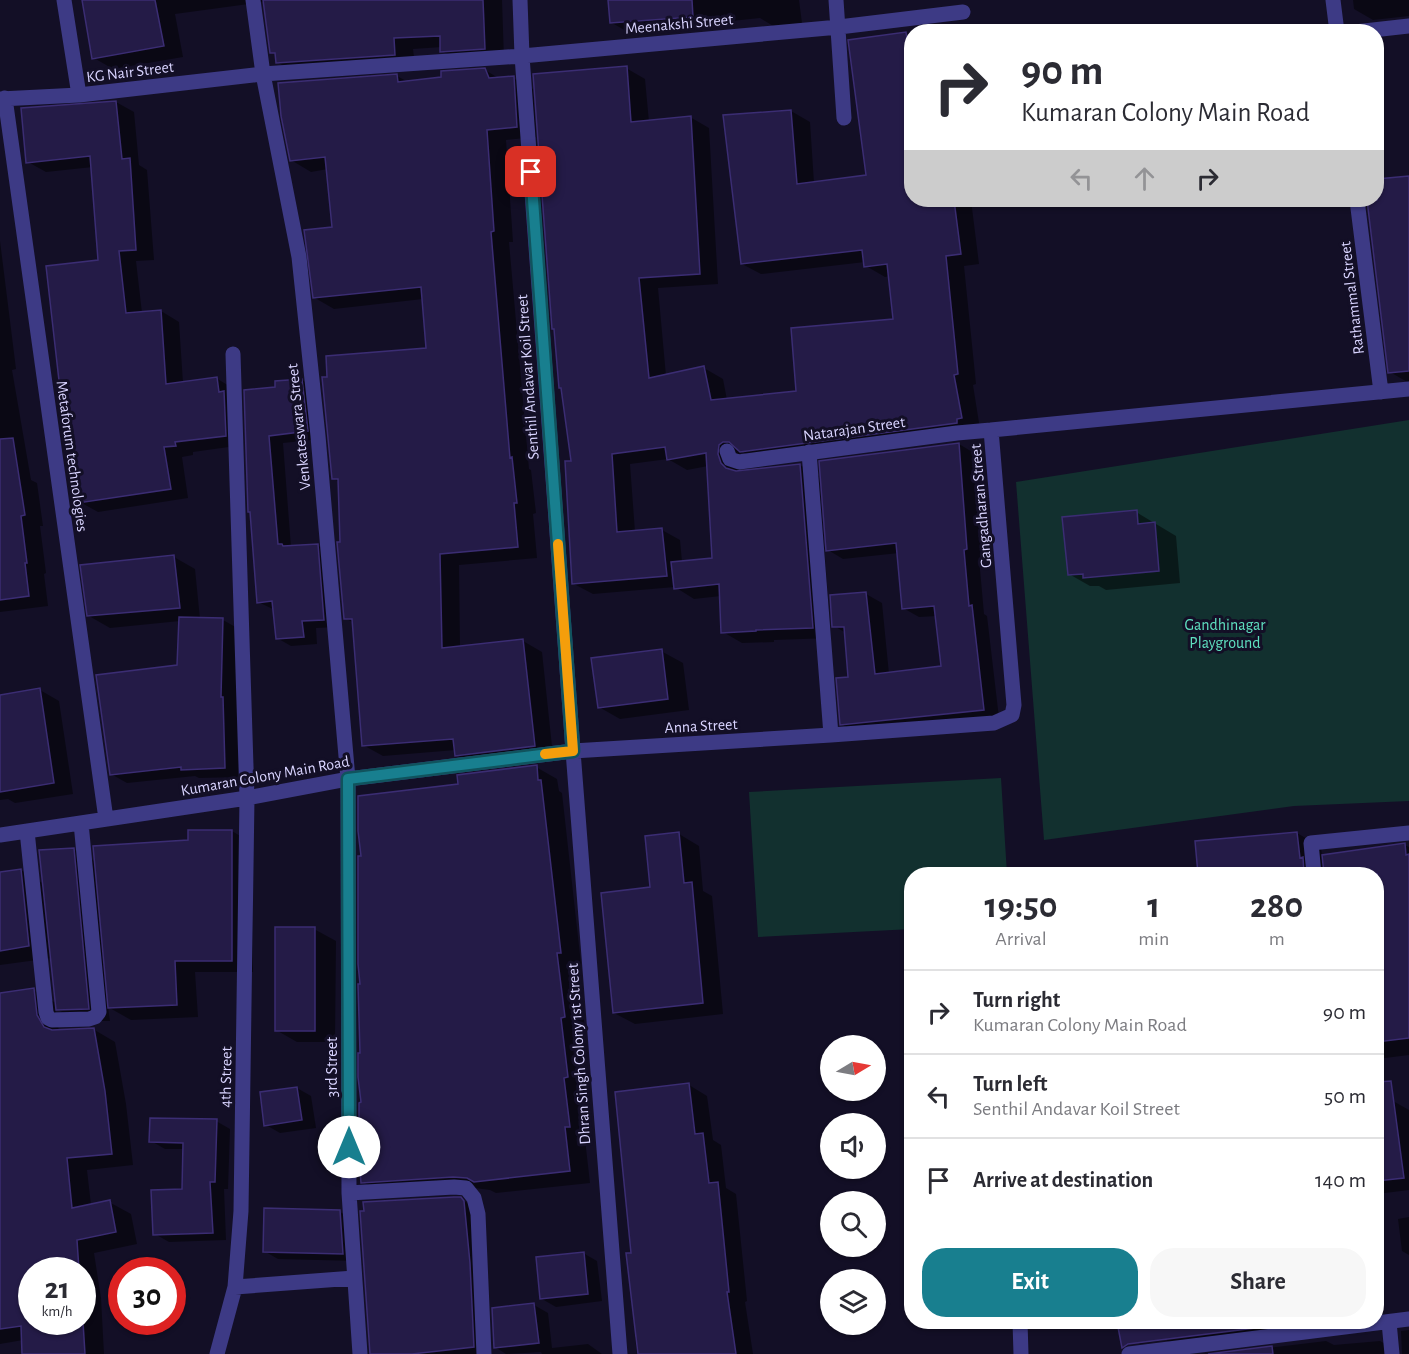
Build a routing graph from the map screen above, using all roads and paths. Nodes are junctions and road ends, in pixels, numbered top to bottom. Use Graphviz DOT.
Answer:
graph roads {
  1 [pos="64,0"];
  2 [pos="253,0"];
  3 [pos="520,0"];
  4 [pos="836,0"];
  5 [pos="1333,0"];
  6 [pos="963,12"];
  7 [pos="1336,24"];
  8 [pos="1409,26"];
  9 [pos="838,27"];
  10 [pos="1384,29"];
  11 [pos="522,56"];
  12 [pos="263,74"];
  13 [pos="80,95"];
  14 [pos="3,98"];
  15 [pos="844,118"];
  16 [pos="1358,207"];
  17 [pos="233,354"];
  18 [pos="1409,389"];
  19 [pos="1381,392"];
  20 [pos="991,430"];
  21 [pos="727,452"];
  22 [pos="809,452"];
  23 [pos="831,735"];
  24 [pos="573,751"];
  25 [pos="348,779"];
  26 [pos="247,798"];
  27 [pos="106,819"];
  28 [pos="81,823"];
  29 [pos="27,831"];
  30 [pos="1409,833"];
  31 [pos="0,835"];
  32 [pos="1313,867"];
  33 [pos="349,1193"];
  34 [pos="354,1278"];
  35 [pos="236,1287"];
  36 [pos="1409,1318"];
  37 [pos="1384,1322"];
  38 [pos="1389,1322"];
  39 [pos="1020,1329"];
  40 [pos="1315,1329"];
  41 [pos="1158,1353"];
  42 [pos="217,1354"];
  43 [pos="360,1354"];
  44 [pos="484,1354"];
  45 [pos="620,1354"];
  46 [pos="1021,1354"];
  47 [pos="1129,1354"];
  48 [pos="1392,1354"];
  1 -- 13 [label="street"];
  2 -- 12 [label="street, Venkateswara Street"];
  3 -- 11 [label="street, Senthil Andavar Koil Street"];
  4 -- 9 [label="street"];
  5 -- 7 [label="street"];
  6 -- 9 [label="street, Meenakshi Street"];
  8 -- 10 [label="street"];
  9 -- 11 [label="street, Meenakshi Street"];
  9 -- 15 [label="street"];
  11 -- 12 [label="street, Meenakshi Street"];
  11 -- 24 [label="street, Senthil Andavar Koil Street"];
  12 -- 13 [label="street, KG Nair Street"];
  12 -- 25 [label="street, Venkateswara Street"];
  13 -- 14 [label="street, KG Nair Street"];
  14 -- 27 [label="street, Metaforum technologies"];
  16 -- 19 [label="street, Rathammal Street"];
  17 -- 26 [label="street, 4th Street"];
  18 -- 19 [label="street, Gangadharan Street"];
  19 -- 20 [label="street, Gangadharan Street"];
  20 -- 22 [label="street, Natarajan Street"];
  20 -- 23 [label="street, Gangadharan Street"];
  21 -- 22 [label="street, Natarajan Street"];
  22 -- 23 [label="street"];
  23 -- 24 [label="street, Anna Street"];
  24 -- 25 [label="street, Kumaran Colony Main Road"];
  24 -- 45 [label="street, Dhran Singh Colony 1st Street"];
  25 -- 26 [label="street, Kumaran Colony Main Road"];
  25 -- 33 [label="street, 3rd Street"];
  26 -- 27 [label="street, Kumaran Colony Main Road"];
  26 -- 35 [label="street, 4th Street"];
  27 -- 28 [label="street, Kumaran Colony Main Road"];
  28 -- 29 [label="street, Kumaran Colony Main Road"];
  28 -- 29 [label="street"];
  29 -- 31 [label="street, Kumaran Colony Main Road"];
  30 -- 32 [label="street"];
  33 -- 34 [label="street, 3rd Street"];
  33 -- 44 [label="street"];
  34 -- 35 [label="street"];
  34 -- 43 [label="street, 3rd Street"];
  35 -- 42 [label="street, 4th Street"];
  36 -- 38 [label="street"];
  37 -- 38 [label="street"];
  38 -- 48 [label="street"];
  39 -- 46 [label="street"];
  40 -- 41 [label="street"];
  41 -- 47 [label="street"];
}
